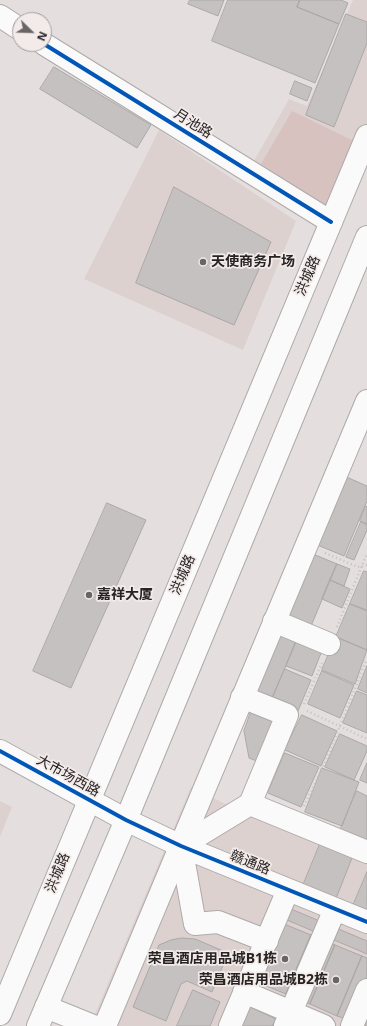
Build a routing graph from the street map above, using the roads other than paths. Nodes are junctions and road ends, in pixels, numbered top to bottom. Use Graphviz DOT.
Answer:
graph roads {
  1 [pos="0,16"];
  2 [pos="12,24"];
  3 [pos="52,49"];
  4 [pos="367,136"];
  5 [pos="331,222"];
  6 [pos="367,237"];
  7 [pos="367,401"];
  8 [pos="274,622"];
  9 [pos="329,644"];
  10 [pos="242,697"];
  11 [pos="0,751"];
  12 [pos="88,800"];
  13 [pos="250,804"];
  14 [pos="126,820"];
  15 [pos="181,846"];
  16 [pos="367,852"];
  17 [pos="288,890"];
  18 [pos="335,909"];
  19 [pos="367,922"];
  20 [pos="267,941"];
  21 [pos="367,990"];
  22 [pos="244,992"];
  23 [pos="0,1014"];
  24 [pos="42,1016"];
  25 [pos="288,1019"];
  26 [pos="93,1026"];
  27 [pos="105,1026"];
  28 [pos="230,1026"];
  29 [pos="324,1026"];
  30 [pos="352,1026"];
  1 -- 2 [label="main road"];
  3 -- 5 [label="main road, 月池路"];
  4 -- 5 [label="main road, 洪城路"];
  5 -- 12 [label="main road, 洪城路"];
  6 -- 14 [label="main road"];
  7 -- 8 [label="main road"];
  8 -- 9 [label="main road"];
  8 -- 10 [label="main road"];
  10 -- 13 [label="main road"];
  10 -- 15 [label="main road"];
  11 -- 12 [label="main road, 大市场西路"];
  12 -- 14 [label="main road, 大市场西路"];
  12 -- 23 [label="main road, 洪城路"];
  13 -- 15 [label="main road"];
  13 -- 16 [label="main road"];
  14 -- 15 [label="main road, 赣通路"];
  14 -- 24 [label="main road"];
  15 -- 17 [label="main road, 赣通路"];
  15 -- 20 [label="main road"];
  15 -- 27 [label="main road"];
  17 -- 18 [label="main road, 赣通路"];
  17 -- 20 [label="main road"];
  18 -- 19 [label="main road, 赣通路"];
  18 -- 25 [label="main road"];
  20 -- 22 [label="main road"];
  21 -- 30 [label="main road"];
  22 -- 25 [label="main road"];
  22 -- 28 [label="main road"];
  24 -- 26 [label="main road"];
  25 -- 29 [label="main road"];
}
